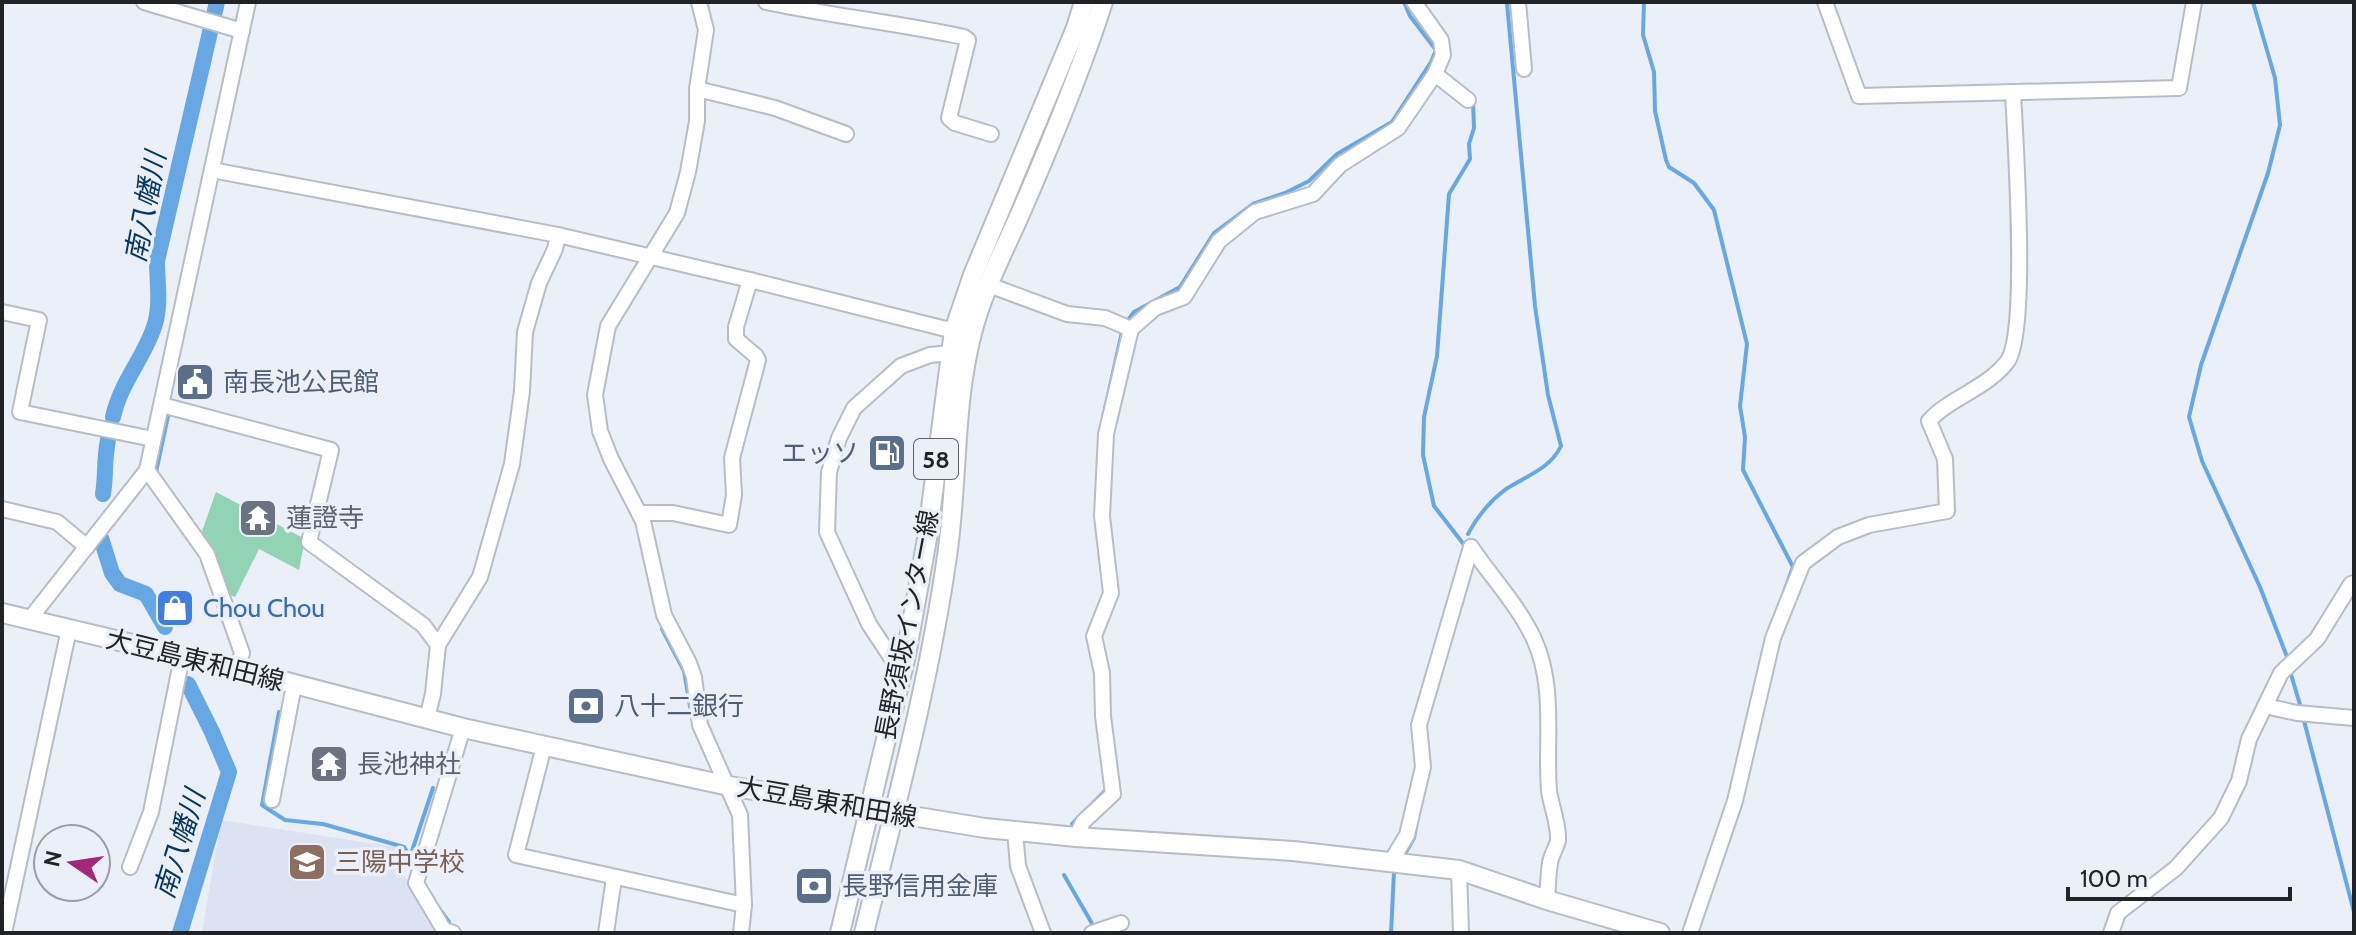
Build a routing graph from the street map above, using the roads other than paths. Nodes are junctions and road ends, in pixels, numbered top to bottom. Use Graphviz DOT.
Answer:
graph roads {
  1 [pos="144,2"];
  2 [pos="248,2"];
  3 [pos="699,2"];
  4 [pos="766,2"];
  5 [pos="1084,2"];
  6 [pos="1103,2"];
  7 [pos="1414,2"];
  8 [pos="1518,2"];
  9 [pos="1825,2"];
  10 [pos="2194,2"];
  11 [pos="242,31"];
  12 [pos="1524,69"];
  13 [pos="1435,74"];
  14 [pos="697,89"];
  15 [pos="2013,92"];
  16 [pos="1468,100"];
  17 [pos="846,134"];
  18 [pos="991,134"];
  19 [pos="212,170"];
  20 [pos="558,235"];
  21 [pos="649,256"];
  22 [pos="750,280"];
  23 [pos="989,285"];
  24 [pos="2,312"];
  25 [pos="1131,329"];
  26 [pos="963,334"];
  27 [pos="950,353"];
  28 [pos="162,405"];
  29 [pos="153,439"];
  30 [pos="147,470"];
  31 [pos="2,509"];
  32 [pos="639,513"];
  33 [pos="87,547"];
  34 [pos="2354,583"];
  35 [pos="2,613"];
  36 [pos="29,620"];
  37 [pos="69,629"];
  38 [pos="438,645"];
  39 [pos="182,657"];
  40 [pos="237,669"];
  41 [pos="902,674"];
  42 [pos="294,685"];
  43 [pos="2265,706"];
  44 [pos="427,718"];
  45 [pos="2354,718"];
  46 [pos="463,728"];
  47 [pos="544,746"];
  48 [pos="729,786"];
  49 [pos="272,800"];
  50 [pos="869,810"];
  51 [pos="894,814"];
  52 [pos="1015,831"];
  53 [pos="1076,837"];
  54 [pos="2,854"];
  55 [pos="19,857"];
  56 [pos="1390,863"];
  57 [pos="130,867"];
  58 [pos="1459,870"];
  59 [pos="614,878"];
  60 [pos="1547,900"];
  61 [pos="744,905"];
  62 [pos="1121,923"];
  63 [pos="1096,931"];
  64 [pos="4,933"];
  65 [pos="453,933"];
  66 [pos="606,933"];
  67 [pos="741,933"];
  68 [pos="840,933"];
  69 [pos="864,933"];
  70 [pos="1043,933"];
  71 [pos="1461,933"];
  72 [pos="1660,933"];
  73 [pos="1690,933"];
  74 [pos="2111,933"];
  1 -- 11 [label="street"];
  2 -- 11 [label="street"];
  3 -- 14 [label="street"];
  4 -- 18 [label="street"];
  5 -- 26 [label="main road, 長野須坂インター線 / 58"];
  6 -- 23 [label="main road, 長野須坂インター線 / 58"];
  7 -- 13 [label="street"];
  8 -- 12 [label="street"];
  9 -- 15 [label="street"];
  10 -- 15 [label="street"];
  11 -- 19 [label="street"];
  13 -- 16 [label="street"];
  13 -- 25 [label="street"];
  14 -- 17 [label="street"];
  14 -- 21 [label="street"];
  15 -- 73 [label="street"];
  19 -- 20 [label="street"];
  19 -- 28 [label="street"];
  20 -- 21 [label="street"];
  20 -- 38 [label="street"];
  21 -- 22 [label="street"];
  21 -- 32 [label="street"];
  22 -- 26 [label="street"];
  22 -- 32 [label="street"];
  23 -- 25 [label="street"];
  23 -- 26 [label="main road, 長野須坂インター線 / 58"];
  24 -- 29 [label="street"];
  25 -- 53 [label="street"];
  26 -- 27 [label="main road, 長野須坂インター線 / 58"];
  26 -- 51 [label="main road, 長野須坂インター線 / 58"];
  27 -- 41 [label="main road, 長野須坂インター線 / 58"];
  27 -- 41 [label="street"];
  28 -- 29 [label="street"];
  28 -- 38 [label="street"];
  29 -- 30 [label="street"];
  30 -- 33 [label="street"];
  30 -- 40 [label="street"];
  31 -- 33 [label="street"];
  32 -- 48 [label="street"];
  33 -- 36 [label="street"];
  34 -- 43 [label="street"];
  35 -- 36 [label="main road, 大豆島東和田線"];
  36 -- 37 [label="main road, 大豆島東和田線"];
  37 -- 39 [label="main road, 大豆島東和田線"];
  37 -- 55 [label="street"];
  38 -- 44 [label="street"];
  39 -- 40 [label="main road, 大豆島東和田線"];
  39 -- 57 [label="street"];
  40 -- 42 [label="main road, 大豆島東和田線"];
  41 -- 50 [label="main road, 長野須坂インター線 / 58"];
  42 -- 44 [label="main road, 大豆島東和田線"];
  42 -- 49 [label="street"];
  43 -- 45 [label="street"];
  43 -- 74 [label="street"];
  44 -- 46 [label="main road, 大豆島東和田線"];
  46 -- 47 [label="main road, 大豆島東和田線"];
  46 -- 65 [label="street"];
  47 -- 48 [label="main road, 大豆島東和田線"];
  47 -- 59 [label="street"];
  48 -- 50 [label="main road, 大豆島東和田線"];
  48 -- 61 [label="street"];
  50 -- 51 [label="main road, 大豆島東和田線"];
  50 -- 68 [label="main road, 長野須坂インター線 / 58"];
  51 -- 52 [label="main road, 大豆島東和田線"];
  51 -- 69 [label="main road, 長野須坂インター線 / 58"];
  52 -- 53 [label="main road, 大豆島東和田線"];
  52 -- 70 [label="street"];
  53 -- 56 [label="main road, 大豆島東和田線"];
  54 -- 55 [label="street"];
  55 -- 64 [label="street"];
  56 -- 58 [label="main road, 大豆島東和田線"];
  56 -- 60 [label="street"];
  58 -- 60 [label="main road, 大豆島東和田線"];
  58 -- 71 [label="street"];
  59 -- 61 [label="street"];
  59 -- 66 [label="street"];
  60 -- 72 [label="main road, 大豆島東和田線"];
  61 -- 67 [label="street"];
  62 -- 63 [label="street"];
}
